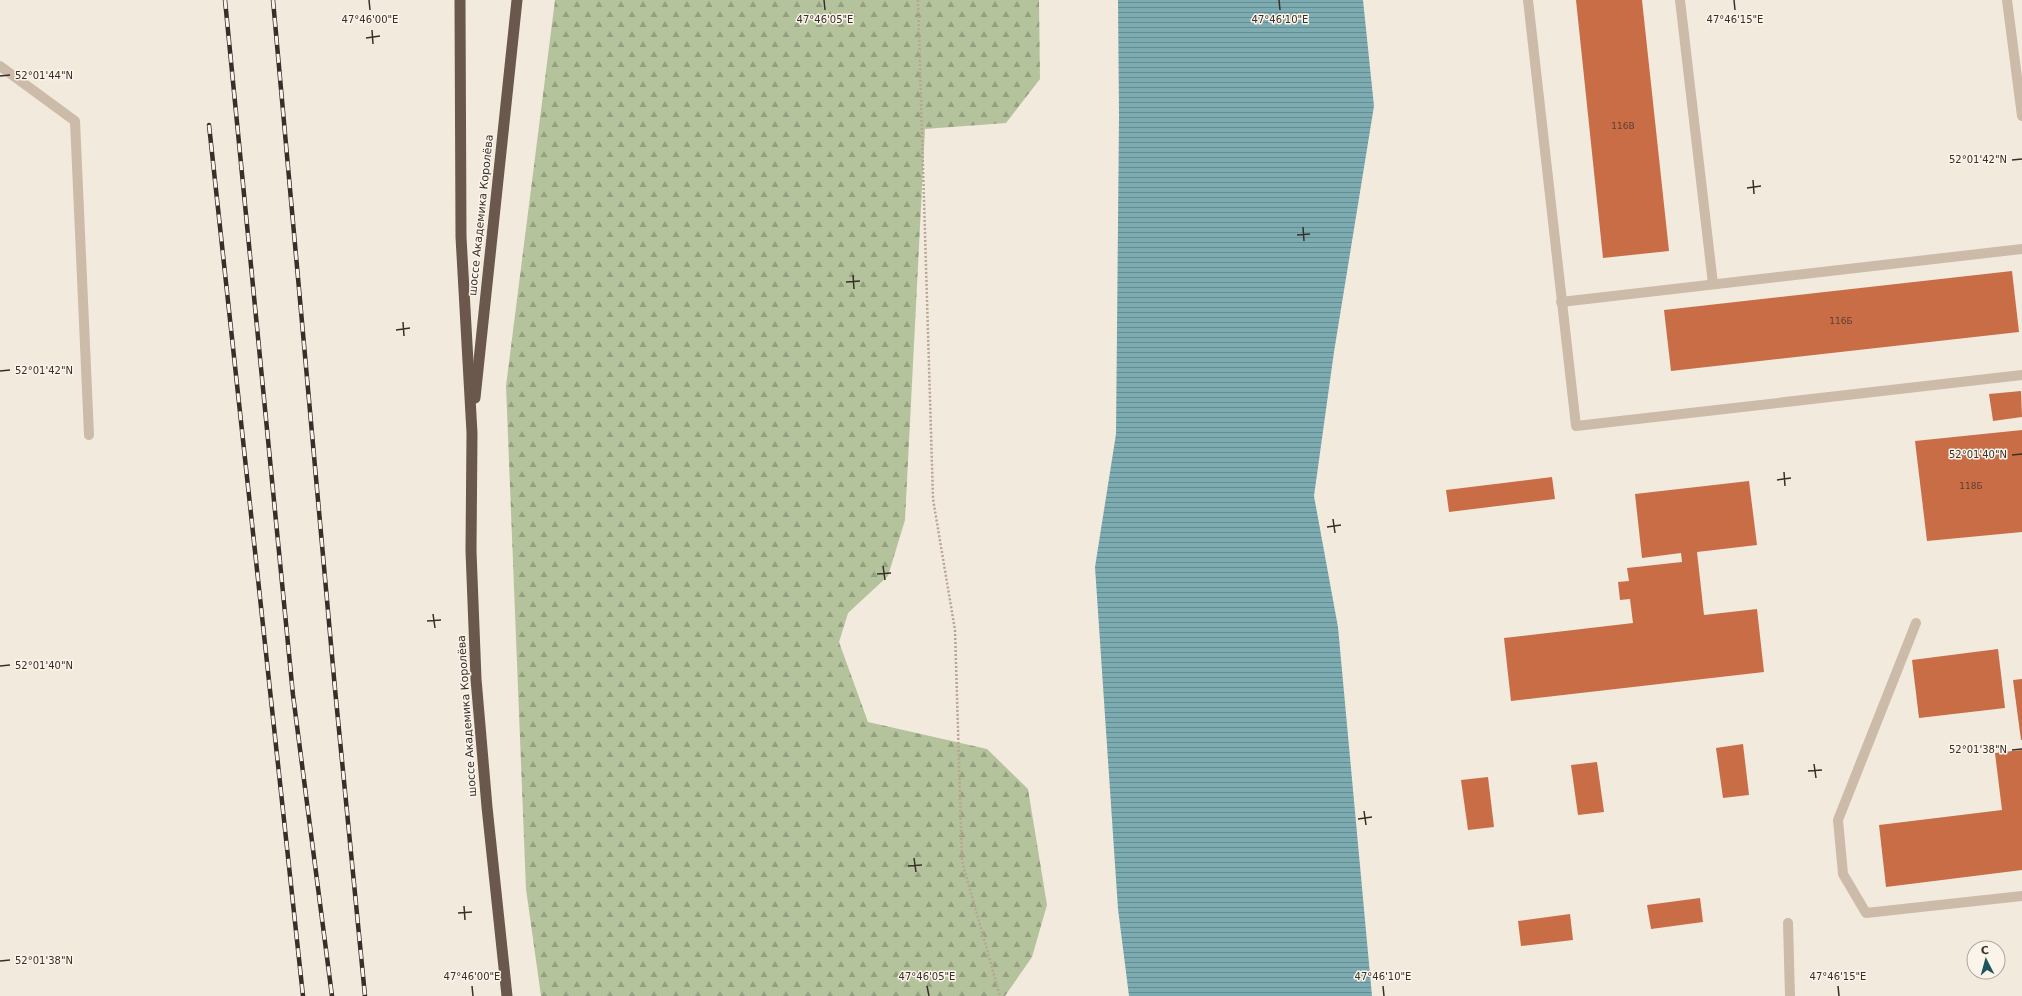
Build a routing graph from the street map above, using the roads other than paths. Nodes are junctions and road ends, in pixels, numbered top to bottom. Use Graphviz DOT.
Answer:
graph roads {
  1 [pos="460,0"];
  2 [pos="517,0"];
  3 [pos="1528,0"];
  4 [pos="1680,0"];
  5 [pos="2007,0"];
  6 [pos="0,66"];
  7 [pos="2022,116"];
  8 [pos="2022,249"];
  9 [pos="1713,284"];
  10 [pos="1562,302"];
  11 [pos="2022,375"];
  12 [pos="472,433"];
  13 [pos="89,435"];
  14 [pos="1916,623"];
  15 [pos="2022,896"];
  16 [pos="1788,923"];
  17 [pos="507,996"];
  18 [pos="1790,996"];
  1 -- 12 [label="highway, шоссе Академика Королёва"];
  2 -- 12 [label="highway, шоссе Академика Королёва"];
  3 -- 10 [label="lane"];
  4 -- 9 [label="lane"];
  5 -- 7 [label="lane"];
  6 -- 13 [label="lane"];
  8 -- 9 [label="lane"];
  9 -- 10 [label="lane"];
  10 -- 11 [label="lane"];
  12 -- 17 [label="highway, шоссе Академика Королёва"];
  14 -- 15 [label="lane"];
  16 -- 18 [label="lane"];
}
